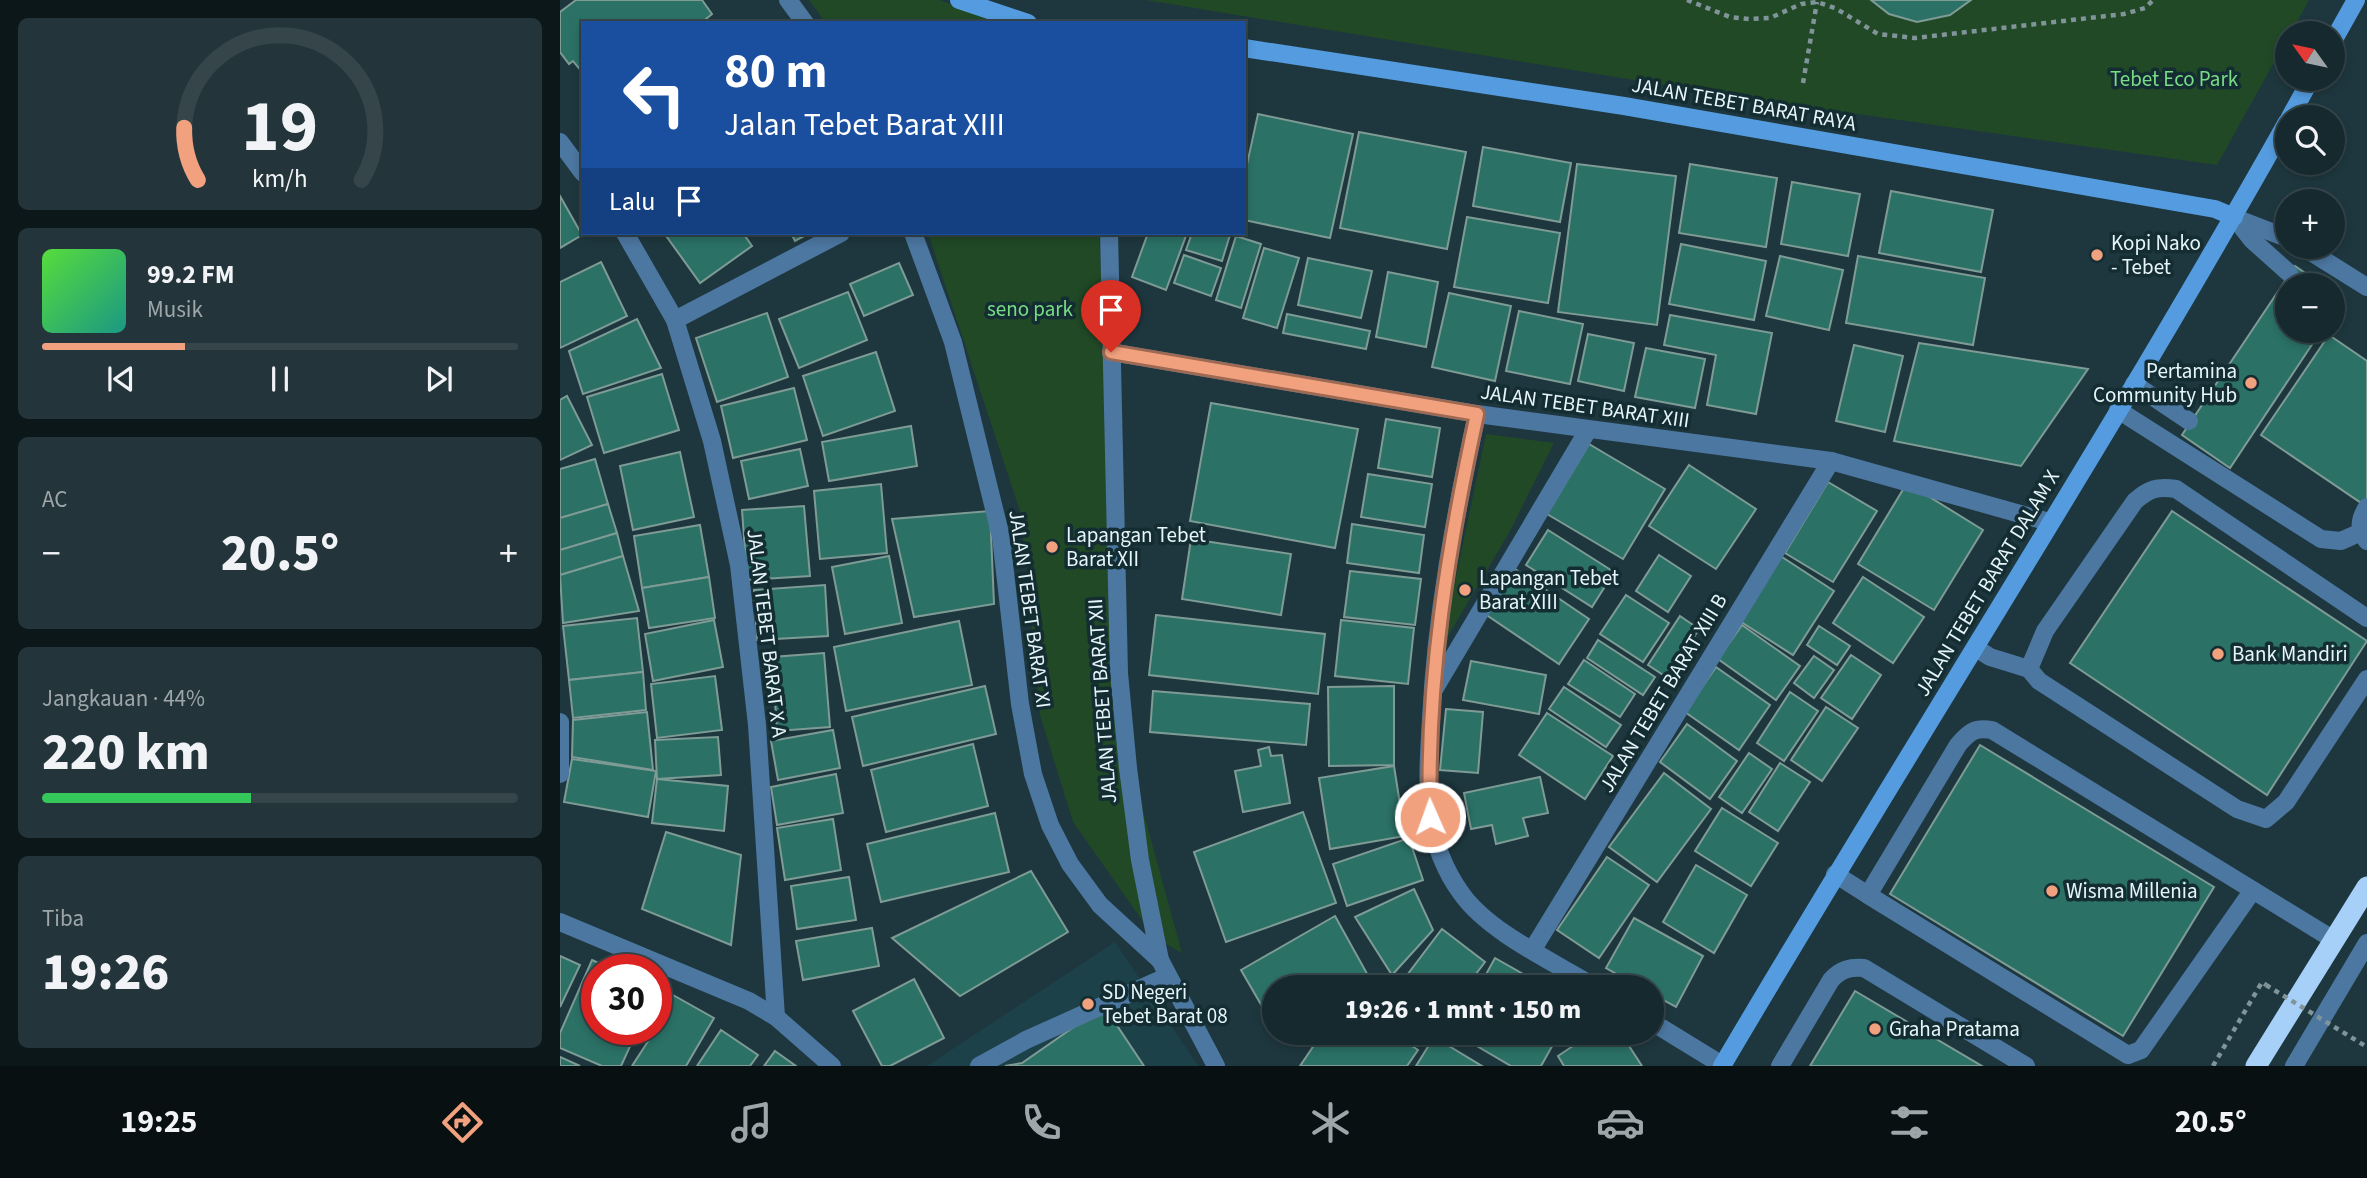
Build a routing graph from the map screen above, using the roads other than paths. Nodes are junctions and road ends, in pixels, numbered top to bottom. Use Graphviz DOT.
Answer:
graph roads {
  1 [pos="788,0"];
  2 [pos="959,0"];
  3 [pos="2356,0"];
  4 [pos="804,21"];
  5 [pos="1022,21"];
  6 [pos="2344,21"];
  7 [pos="1246,48"];
  8 [pos="560,142"];
  9 [pos="2275,143"];
  10 [pos="581,170"];
  11 [pos="2234,217"];
  12 [pos="2275,232"];
  13 [pos="626,235"];
  14 [pos="837,235"];
  15 [pos="914,235"];
  16 [pos="1110,235"];
  17 [pos="2322,259"];
  18 [pos="2289,273"];
  19 [pos="2367,287"];
  20 [pos="675,320"];
  21 [pos="1111,352"];
  22 [pos="2134,384"];
  23 [pos="2118,410"];
  24 [pos="1477,414"];
  25 [pos="2189,421"];
  26 [pos="1588,430"];
  27 [pos="1831,461"];
  28 [pos="2367,507"];
  29 [pos="2049,522"];
  30 [pos="2364,537"];
  31 [pos="2367,618"];
  32 [pos="1976,648"];
  33 [pos="2029,668"];
  34 [pos="2367,679"];
  35 [pos="1432,695"];
  36 [pos="560,722"];
  37 [pos="560,774"];
  38 [pos="1835,874"];
  39 [pos="2367,887"];
  40 [pos="2253,890"];
  41 [pos="1868,895"];
  42 [pos="560,922"];
  43 [pos="2334,940"];
  44 [pos="2367,943"];
  45 [pos="1533,949"];
  46 [pos="1160,960"];
  47 [pos="1575,975"];
  48 [pos="1166,977"];
  49 [pos="776,1017"];
  50 [pos="1664,1029"];
  51 [pos="1722,1065"];
  52 [pos="832,1066"];
  53 [pos="979,1066"];
  54 [pos="1216,1066"];
  55 [pos="1780,1066"];
  56 [pos="2026,1066"];
  57 [pos="2256,1066"];
  58 [pos="2294,1066"];
  1 -- 4 [label="street"];
  2 -- 5 [label="street"];
  3 -- 6 [label="street"];
  7 -- 11 [label="street, JALAN TEBET BARAT RAYA"];
  8 -- 10 [label="street"];
  9 -- 11 [label="street, JALAN TEBET BARAT DALAM X"];
  11 -- 12 [label="street"];
  11 -- 18 [label="street"];
  11 -- 22 [label="street, JALAN TEBET BARAT DALAM X"];
  13 -- 20 [label="street, JALAN TEBET BARAT X A"];
  14 -- 20 [label="street"];
  15 -- 46 [label="street, JALAN TEBET BARAT XI"];
  16 -- 21 [label="street, JALAN TEBET BARAT XII"];
  17 -- 19 [label="street"];
  20 -- 49 [label="street, JALAN TEBET BARAT X A"];
  21 -- 24 [label="street, JALAN TEBET BARAT XIII"];
  21 -- 46 [label="street, JALAN TEBET BARAT XII"];
  22 -- 23 [label="street, JALAN TEBET BARAT DALAM X"];
  22 -- 25 [label="street"];
  23 -- 29 [label="street, JALAN TEBET BARAT DALAM X"];
  23 -- 30 [label="street"];
  24 -- 26 [label="street, JALAN TEBET BARAT XIII"];
  24 -- 35 [label="street"];
  26 -- 27 [label="street, JALAN TEBET BARAT XIII"];
  26 -- 35 [label="street"];
  27 -- 29 [label="street, JALAN TEBET BARAT XIII"];
  27 -- 45 [label="street, JALAN TEBET BARAT XIII B"];
  28 -- 30 [label="street"];
  29 -- 32 [label="street, JALAN TEBET BARAT DALAM X"];
  31 -- 33 [label="street"];
  32 -- 33 [label="street"];
  32 -- 38 [label="street, JALAN TEBET BARAT DALAM X"];
  33 -- 34 [label="street"];
  35 -- 45 [label="street"];
  36 -- 37 [label="street"];
  38 -- 41 [label="street"];
  38 -- 51 [label="street, JALAN TEBET BARAT DALAM X"];
  39 -- 43 [label="highway"];
  40 -- 41 [label="street"];
  40 -- 41 [label="street"];
  40 -- 43 [label="street"];
  42 -- 49 [label="street"];
  43 -- 57 [label="highway"];
  44 -- 58 [label="street"];
  45 -- 47 [label="street"];
  46 -- 48 [label="street, JALAN TEBET BARAT XII"];
  48 -- 53 [label="street"];
  48 -- 54 [label="street, JALAN TEBET BARAT XII"];
  49 -- 52 [label="street"];
  50 -- 51 [label="street"];
  55 -- 56 [label="street"];
}
